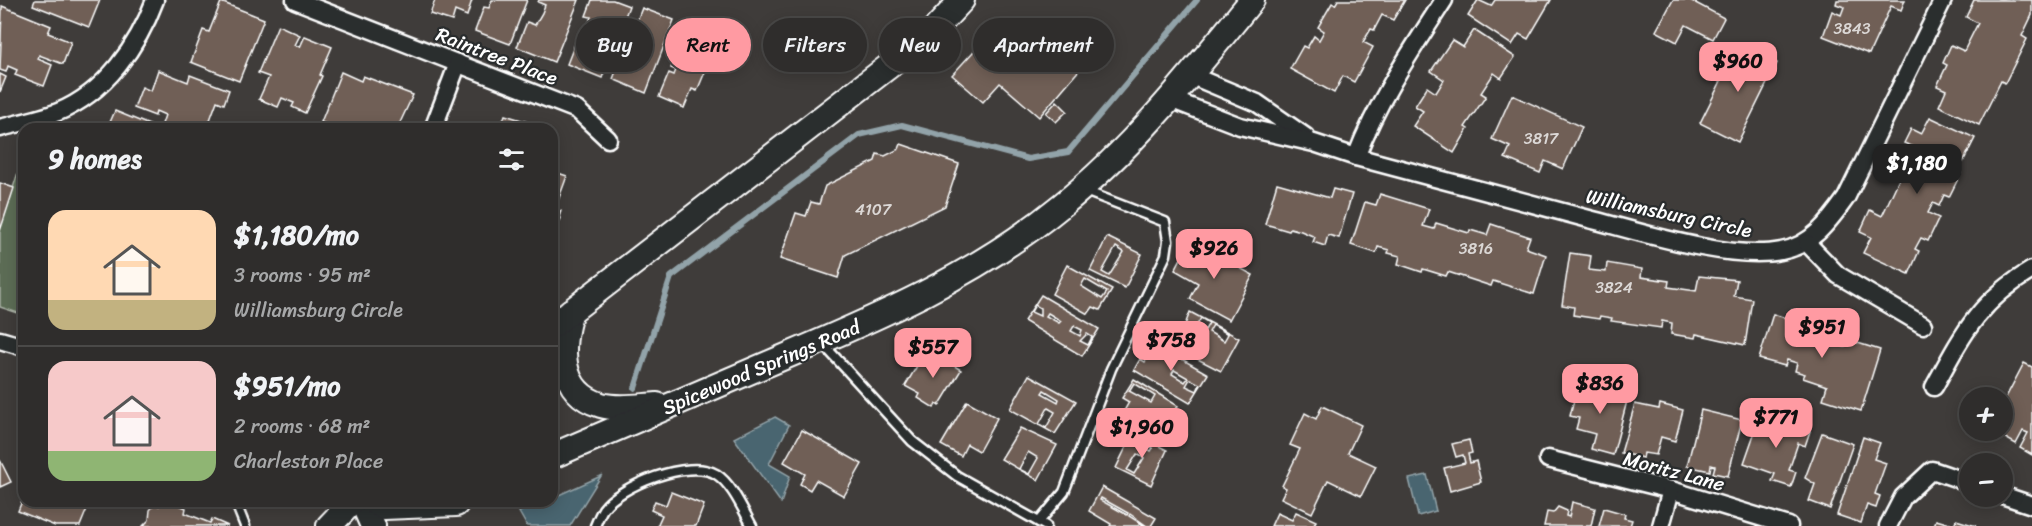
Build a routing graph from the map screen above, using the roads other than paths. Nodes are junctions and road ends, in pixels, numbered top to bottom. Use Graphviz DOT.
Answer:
graph roads {
  1 [pos="155,0"];
  2 [pos="295,0"];
  3 [pos="962,0"];
  4 [pos="1252,0"];
  5 [pos="1444,0"];
  6 [pos="1942,0"];
  7 [pos="458,63"];
  8 [pos="1190,75"];
  9 [pos="1170,99"];
  10 [pos="435,123"];
  11 [pos="0,128"];
  12 [pos="608,139"];
  13 [pos="1314,143"];
  14 [pos="1356,157"];
  15 [pos="1080,189"];
  16 [pos="1807,243"];
  17 [pos="2032,270"];
  18 [pos="571,311"];
  19 [pos="558,321"];
  20 [pos="1923,325"];
  21 [pos="0,340"];
  22 [pos="820,342"];
  23 [pos="18,345"];
  24 [pos="1935,387"];
  25 [pos="676,403"];
  26 [pos="558,453"];
  27 [pos="1548,459"];
  28 [pos="1959,479"];
  29 [pos="1671,490"];
  30 [pos="2013,499"];
  31 [pos="2032,505"];
  32 [pos="237,507"];
  33 [pos="349,507"];
  34 [pos="354,507"];
  35 [pos="365,507"];
  36 [pos="450,507"];
  37 [pos="1043,524"];
  38 [pos="245,526"];
  39 [pos="329,526"];
  40 [pos="349,526"];
  41 [pos="374,526"];
  42 [pos="421,526"];
  43 [pos="595,526"];
  44 [pos="753,526"];
  45 [pos="1661,526"];
  46 [pos="1789,526"];
  47 [pos="1888,526"];
  1 -- 11 [label="street"];
  2 -- 7 [label="street, Raintree Place"];
  3 -- 18 [label="main road"];
  4 -- 8 [label="main road, Spicewood Springs Road"];
  5 -- 14 [label="street"];
  6 -- 16 [label="street, Williamsburg Circle"];
  7 -- 10 [label="street"];
  7 -- 12 [label="street, Raintree Place"];
  8 -- 9 [label="main road, Spicewood Springs Road"];
  8 -- 13 [label="street, Williamsburg Circle"];
  9 -- 13 [label="street, Williamsburg Circle"];
  9 -- 15 [label="main road, Spicewood Springs Road"];
  13 -- 14 [label="street, Williamsburg Circle"];
  14 -- 16 [label="street, Williamsburg Circle"];
  15 -- 22 [label="main road, Spicewood Springs Road"];
  15 -- 37 [label="lane"];
  16 -- 20 [label="street"];
  17 -- 24 [label="street"];
  18 -- 19 [label="main road"];
  18 -- 25 [label="main road"];
  21 -- 23 [label="street"];
  22 -- 25 [label="main road, Spicewood Springs Road"];
  22 -- 37 [label="lane"];
  25 -- 26 [label="main road, Spicewood Springs Road"];
  27 -- 29 [label="street, Moritz Lane"];
  28 -- 47 [label="street"];
  29 -- 45 [label="street"];
  29 -- 46 [label="street, Moritz Lane"];
  30 -- 31 [label="street"];
  32 -- 38 [label="lane"];
  33 -- 39 [label="main road"];
  34 -- 40 [label="main road"];
  35 -- 41 [label="main road"];
  36 -- 42 [label="main road"];
  43 -- 44 [label="lane"];
}
